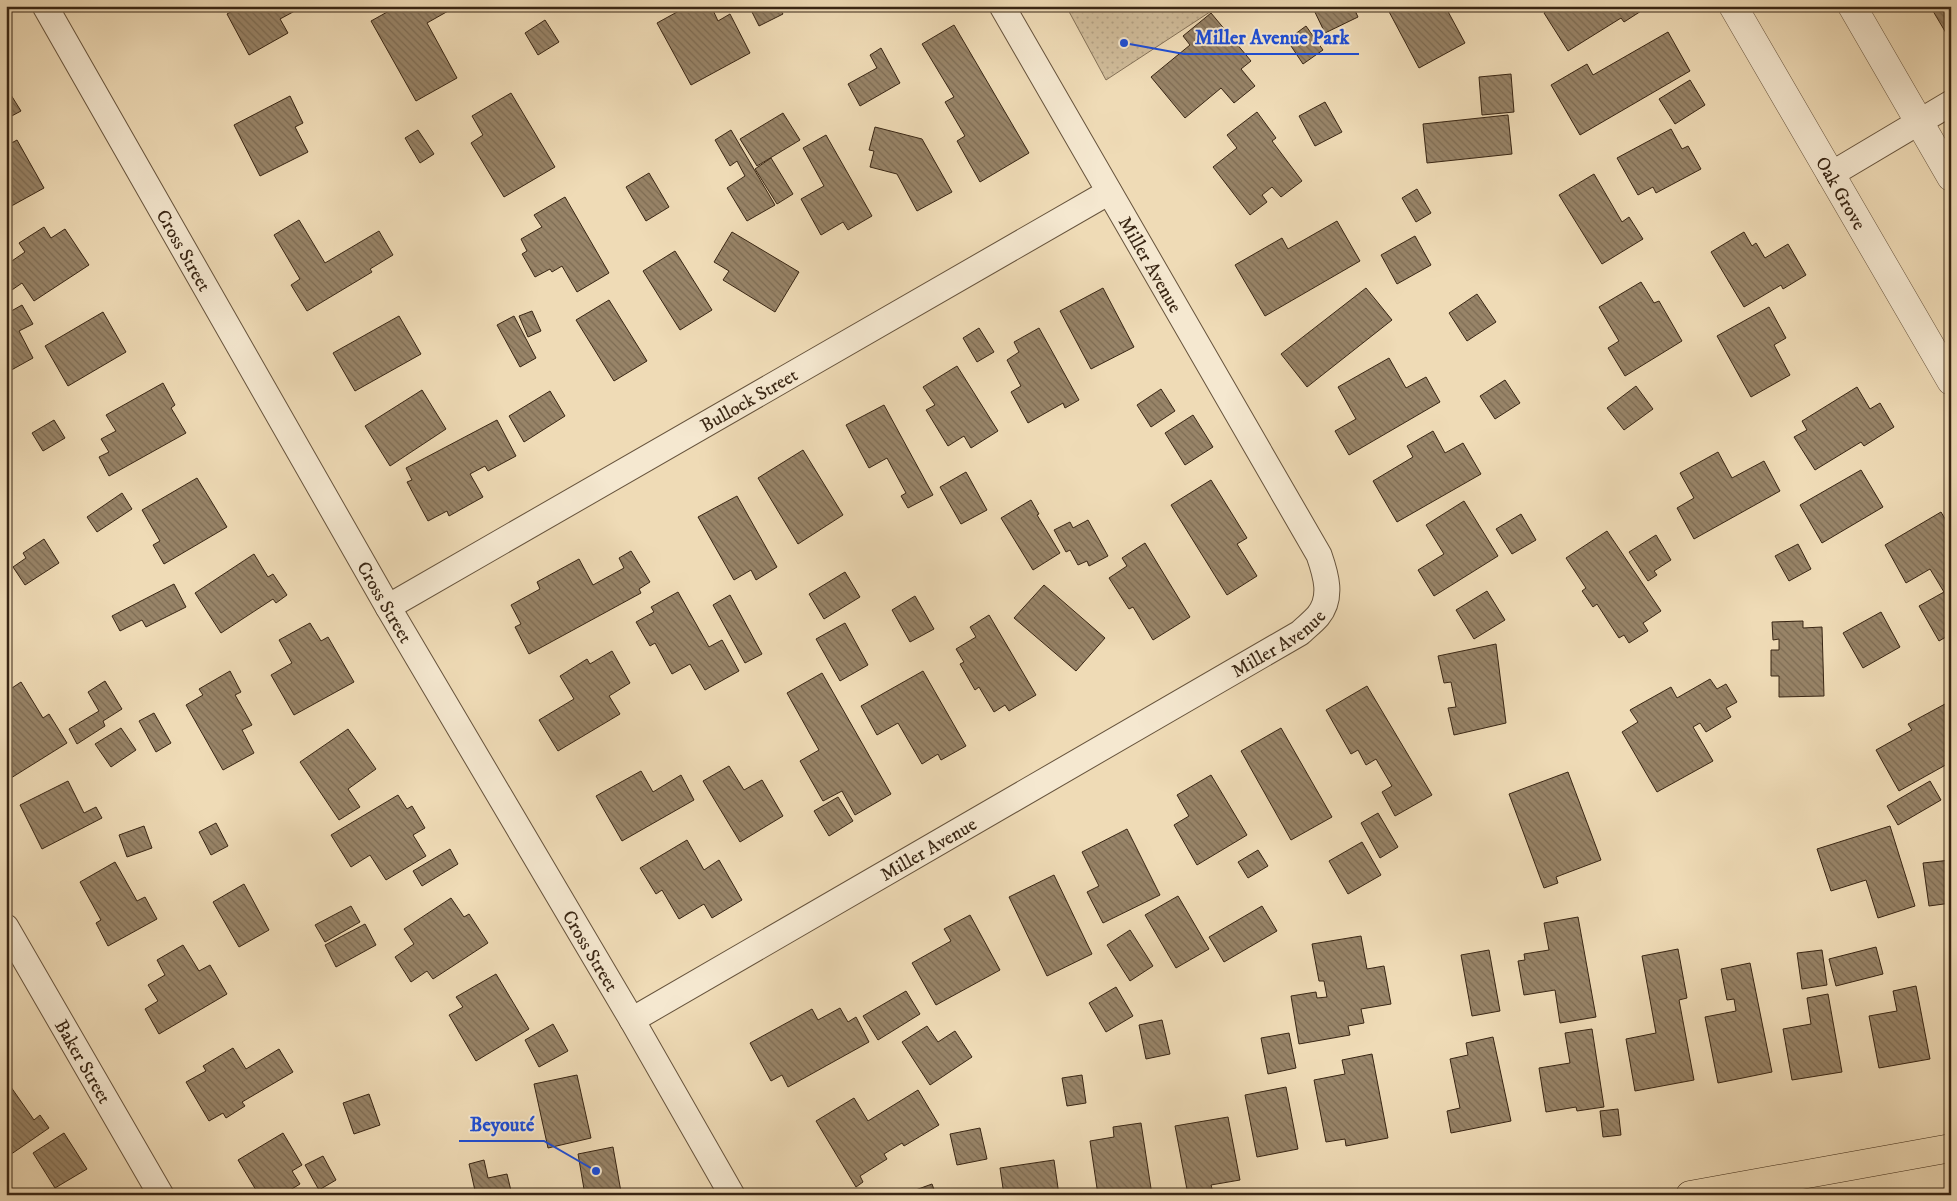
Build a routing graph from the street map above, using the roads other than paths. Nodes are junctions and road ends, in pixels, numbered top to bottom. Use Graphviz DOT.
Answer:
graph roads {
  1 [pos="45,6"];
  2 [pos="1002,6"];
  3 [pos="1733,6"];
  4 [pos="1852,6"];
  5 [pos="1951,103"];
  6 [pos="1918,122"];
  7 [pos="1830,175"];
  8 [pos="1951,177"];
  9 [pos="1110,192"];
  10 [pos="1951,381"];
  11 [pos="388,607"];
  12 [pos="6,927"];
  13 [pos="632,1020"];
  14 [pos="1951,1148"];
  15 [pos="161,1195"];
  16 [pos="732,1195"];
  17 [pos="1690,1195"];
  1 -- 11 [label="street, Cross Street"];
  2 -- 9 [label="street, Miller Avenue"];
  3 -- 7 [label="street, Oak Grove"];
  4 -- 6 [label="street"];
  5 -- 6 [label="street"];
  6 -- 7 [label="street"];
  6 -- 8 [label="street"];
  7 -- 10 [label="street, Oak Grove"];
  9 -- 11 [label="street, Bullock Street"];
  9 -- 13 [label="street, Miller Avenue"];
  11 -- 13 [label="street, Cross Street"];
  12 -- 15 [label="street, Baker Street"];
  13 -- 16 [label="street, Cross Street"];
  14 -- 17 [label="main road"];
}
